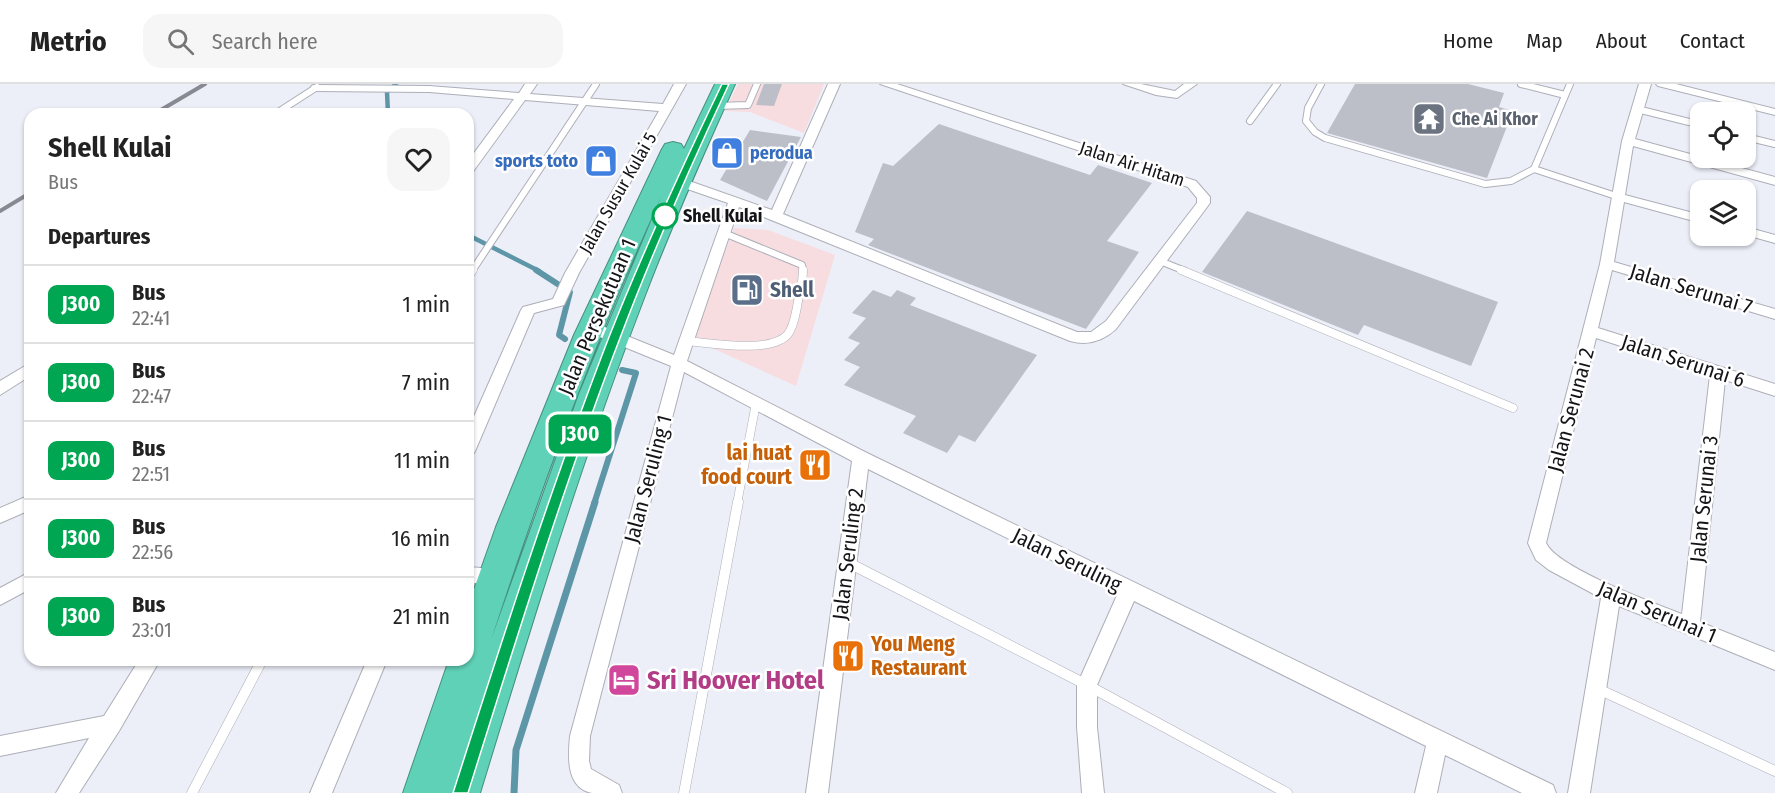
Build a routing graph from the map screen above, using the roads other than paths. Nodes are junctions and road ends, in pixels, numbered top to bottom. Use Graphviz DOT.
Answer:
graph roads {
  1 [pos="321,84"];
  2 [pos="531,84"];
  3 [pos="596,84"];
  4 [pos="680,84"];
  5 [pos="705,84"];
  6 [pos="726,84"];
  7 [pos="757,84"];
  8 [pos="834,84"];
  9 [pos="886,84"];
  10 [pos="1129,84"];
  11 [pos="1191,84"];
  12 [pos="1277,84"];
  13 [pos="1321,84"];
  14 [pos="1521,84"];
  15 [pos="1570,84"];
  16 [pos="1645,84"];
  17 [pos="1662,84"];
  18 [pos="314,88"];
  19 [pos="429,89"];
  20 [pos="1565,95"];
  21 [pos="523,96"];
  22 [pos="585,101"];
  23 [pos="715,106"];
  24 [pos="284,108"];
  25 [pos="667,108"];
  26 [pos="1637,109"];
  27 [pos="1775,112"];
  28 [pos="1250,121"];
  29 [pos="1690,122"];
  30 [pos="1756,139"];
  31 [pos="1628,141"];
  32 [pos="1775,144"];
  33 [pos="474,156"];
  34 [pos="1534,169"];
  35 [pos="669,178"];
  36 [pos="1775,181"];
  37 [pos="1619,197"];
  38 [pos="735,201"];
  39 [pos="776,216"];
  40 [pos="1690,216"];
  41 [pos="504,224"];
  42 [pos="724,233"];
  43 [pos="1756,234"];
  44 [pos="1775,239"];
  45 [pos="1160,261"];
  46 [pos="1607,264"];
  47 [pos="474,268"];
  48 [pos="1775,314"];
  49 [pos="602,332"];
  50 [pos="1591,332"];
  51 [pos="687,341"];
  52 [pos="680,363"];
  53 [pos="24,372"];
  54 [pos="1718,372"];
  55 [pos="0,389"];
  56 [pos="1775,390"];
  57 [pos="756,403"];
  58 [pos="1513,408"];
  59 [pos="474,435"];
  60 [pos="861,458"];
  61 [pos="24,505"];
  62 [pos="0,516"];
  63 [pos="1542,555"];
  64 [pos="847,562"];
  65 [pos="497,576"];
  66 [pos="24,583"];
  67 [pos="1129,590"];
  68 [pos="1611,594"];
  69 [pos="0,597"];
  70 [pos="1690,626"];
  71 [pos="474,639"];
  72 [pos="1775,661"];
  73 [pos="146,666"];
  74 [pos="259,666"];
  75 [pos="374,666"];
  76 [pos="464,666"];
  77 [pos="1086,685"];
  78 [pos="1596,688"];
  79 [pos="112,723"];
  80 [pos="1438,741"];
  81 [pos="0,746"];
  82 [pos="1775,771"];
  83 [pos="1095,791"];
  84 [pos="67,793"];
  85 [pos="192,793"];
  86 [pos="321,793"];
  87 [pos="423,793"];
  88 [pos="460,793"];
  89 [pos="611,793"];
  90 [pos="684,793"];
  91 [pos="817,793"];
  92 [pos="1287,793"];
  93 [pos="1426,793"];
  94 [pos="1545,793"];
  95 [pos="1579,793"];
  1 -- 18 [label="lane"];
  2 -- 21 [label="street"];
  3 -- 22 [label="lane"];
  4 -- 25 [label="street, Jalan Susur Kulai 5"];
  5 -- 35 [label="highway, Jalan Persekutuan 1"];
  6 -- 23 [label="highway, Jalan Persekutuan 1"];
  7 -- 23 [label="lane"];
  8 -- 39 [label="street"];
  9 -- 45 [label="street, Jalan Air Hitam"];
  10 -- 11 [label="street"];
  12 -- 28 [label="lane"];
  13 -- 34 [label="lane"];
  14 -- 20 [label="lane"];
  15 -- 20 [label="lane"];
  16 -- 26 [label="street, Jalan Serunai 2"];
  17 -- 27 [label="street"];
  18 -- 19 [label="lane"];
  18 -- 24 [label="lane"];
  19 -- 21 [label="street"];
  20 -- 34 [label="lane"];
  21 -- 22 [label="street"];
  21 -- 33 [label="street"];
  22 -- 25 [label="street"];
  22 -- 41 [label="lane"];
  23 -- 35 [label="highway, Jalan Persekutuan 1"];
  25 -- 59 [label="street, Jalan Susur Kulai 5"];
  26 -- 29 [label="lane"];
  26 -- 31 [label="street, Jalan Serunai 2"];
  30 -- 32 [label="lane"];
  31 -- 36 [label="street"];
  31 -- 37 [label="street, Jalan Serunai 2"];
  34 -- 37 [label="lane"];
  35 -- 38 [label="street"];
  35 -- 49 [label="highway, Jalan Persekutuan 1"];
  37 -- 40 [label="street"];
  37 -- 46 [label="street, Jalan Serunai 2"];
  38 -- 39 [label="street"];
  38 -- 42 [label="street, Jalan Seruling 1"];
  39 -- 45 [label="street, Jalan Air Hitam"];
  41 -- 47 [label="lane"];
  42 -- 51 [label="street, Jalan Seruling 1"];
  42 -- 51 [label="lane"];
  43 -- 44 [label="street"];
  45 -- 58 [label="lane"];
  46 -- 48 [label="street, Jalan Serunai 7"];
  46 -- 50 [label="street, Jalan Serunai 2"];
  49 -- 52 [label="street, Jalan Seruling"];
  49 -- 65 [label="highway, Jalan Persekutuan 1"];
  50 -- 54 [label="street, Jalan Serunai 6"];
  50 -- 63 [label="street, Jalan Serunai 2"];
  51 -- 52 [label="street, Jalan Seruling 1"];
  52 -- 57 [label="street, Jalan Seruling"];
  52 -- 89 [label="street, Jalan Seruling 1"];
  53 -- 55 [label="street"];
  54 -- 56 [label="street, Jalan Serunai 6"];
  54 -- 70 [label="street, Jalan Serunai 3"];
  57 -- 60 [label="street, Jalan Seruling"];
  57 -- 90 [label="lane"];
  60 -- 64 [label="street, Jalan Seruling 2"];
  60 -- 67 [label="street, Jalan Seruling"];
  61 -- 62 [label="street"];
  63 -- 68 [label="street, Jalan Serunai 1"];
  64 -- 77 [label="lane"];
  64 -- 91 [label="street, Jalan Seruling 2"];
  65 -- 71 [label="highway, Jalan Persekutuan 1"];
  65 -- 88 [label="highway, Jalan Persekutuan 1"];
  66 -- 69 [label="street"];
  67 -- 77 [label="street"];
  67 -- 80 [label="street, Jalan Seruling"];
  68 -- 70 [label="street, Jalan Serunai 1"];
  68 -- 78 [label="street"];
  70 -- 72 [label="street, Jalan Serunai 1"];
  73 -- 79 [label="street"];
  74 -- 85 [label="lane"];
  75 -- 86 [label="street"];
  76 -- 87 [label="highway, Jalan Persekutuan 1"];
  77 -- 83 [label="street"];
  77 -- 92 [label="lane"];
  78 -- 82 [label="lane"];
  78 -- 95 [label="street"];
  79 -- 81 [label="street"];
  79 -- 84 [label="street"];
  80 -- 93 [label="street"];
  80 -- 94 [label="street, Jalan Seruling"];
}
